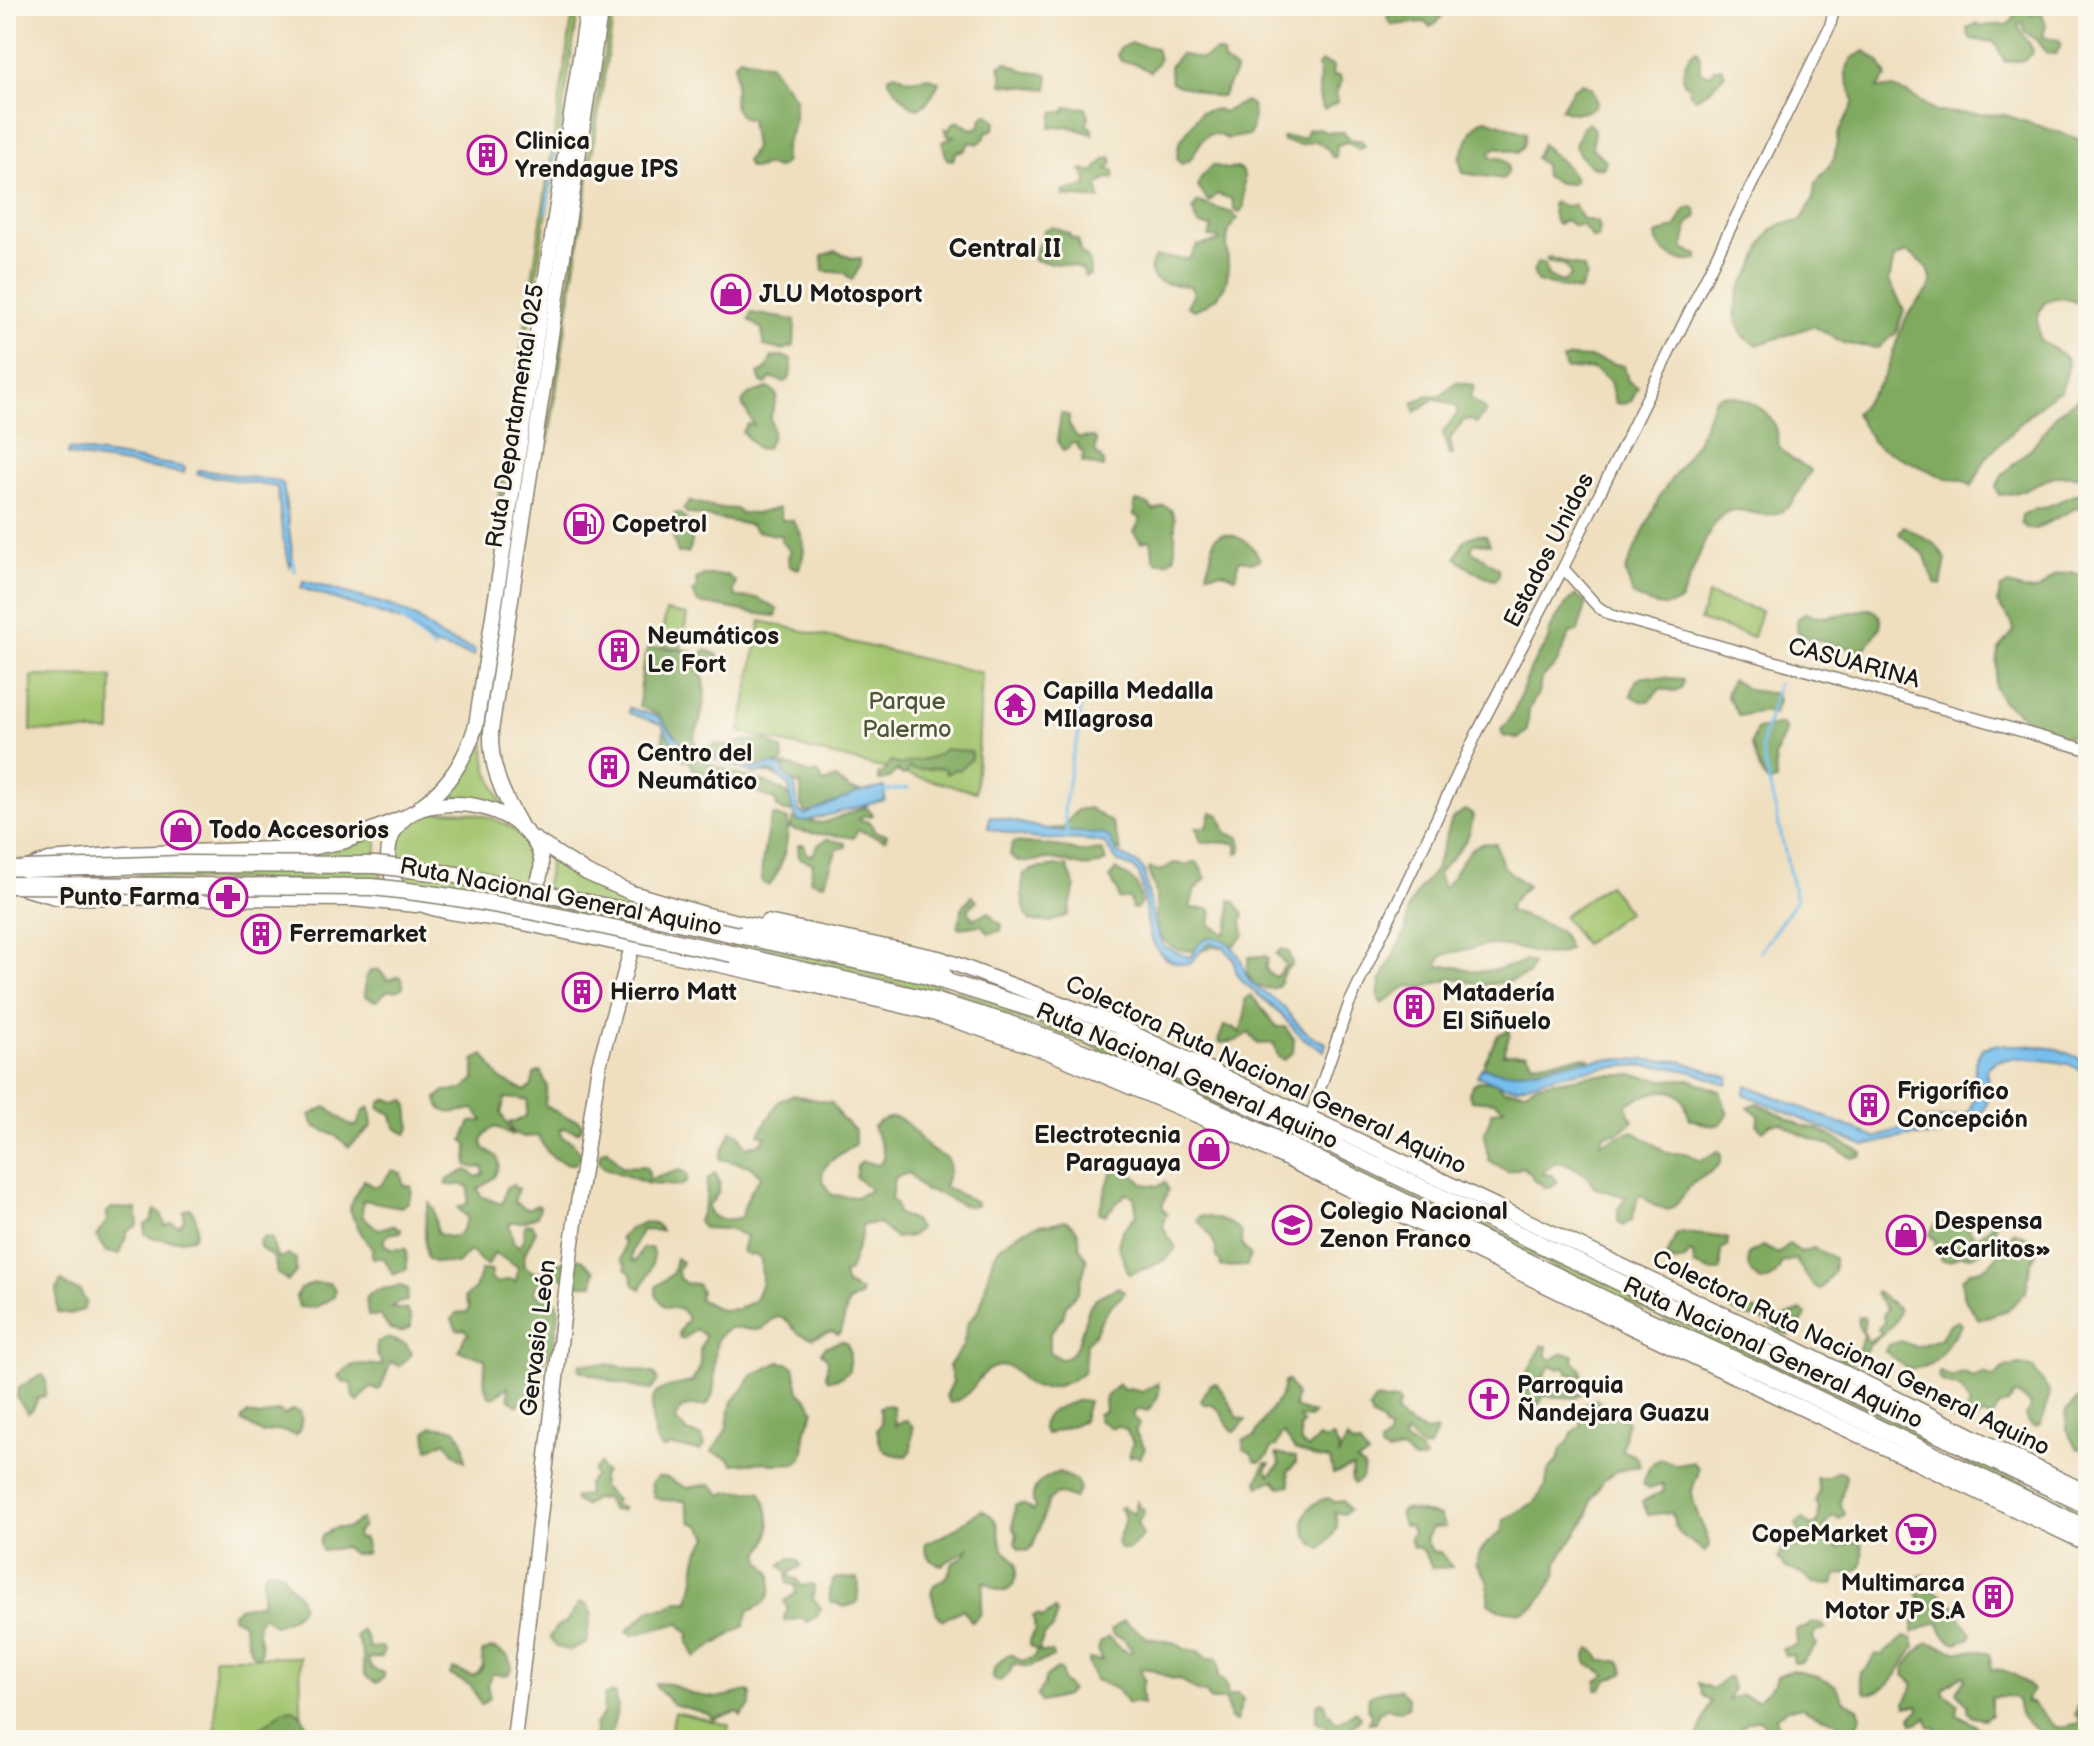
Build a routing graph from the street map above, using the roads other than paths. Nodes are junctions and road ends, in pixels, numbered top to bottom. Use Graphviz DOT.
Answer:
graph roads {
  1 [pos="588,6"];
  2 [pos="601,6"];
  3 [pos="1835,6"];
  4 [pos="1563,568"];
  5 [pos="2088,750"];
  6 [pos="411,814"];
  7 [pos="527,833"];
  8 [pos="25,869"];
  9 [pos="6,880"];
  10 [pos="657,900"];
  11 [pos="426,907"];
  12 [pos="495,917"];
  13 [pos="632,947"];
  14 [pos="985,992"];
  15 [pos="933,1013"];
  16 [pos="1007,1023"];
  17 [pos="1175,1092"];
  18 [pos="1310,1118"];
  19 [pos="1235,1134"];
  20 [pos="1641,1317"];
  21 [pos="1740,1377"];
  22 [pos="2088,1493"];
  23 [pos="2088,1506"];
  24 [pos="2088,1529"];
  25 [pos="2088,1544"];
  26 [pos="514,1740"];
  1 -- 6 [label="main road, Ruta Departamental 025"];
  2 -- 7 [label="main road, Ruta Departamental 025"];
  3 -- 4 [label="street, Estados Unidos"];
  4 -- 5 [label="street, CASUARINA"];
  4 -- 18 [label="street, Estados Unidos"];
  6 -- 7 [label="main road"];
  6 -- 8 [label="main road, Ruta Nacional General Aquino"];
  6 -- 11 [label="main road"];
  7 -- 10 [label="main road, Ruta Nacional General Aquino"];
  7 -- 12 [label="main road"];
  8 -- 9 [label="main road, Ruta Nacional General Aquino"];
  8 -- 14 [label="highway, Ruta Nacional General Aquino, bridge"];
  9 -- 11 [label="main road, Ruta Nacional General Aquino"];
  9 -- 16 [label="highway, Ruta Nacional General Aquino, bridge"];
  10 -- 14 [label="main road, Ruta Nacional General Aquino"];
  10 -- 18 [label="main road, Colectora Ruta Nacional General Aquino"];
  11 -- 12 [label="main road"];
  12 -- 13 [label="main road, Ruta Nacional General Aquino"];
  13 -- 15 [label="main road, Ruta Nacional General Aquino"];
  13 -- 26 [label="main road, Gervasio León"];
  14 -- 23 [label="highway, Ruta Nacional General Aquino"];
  15 -- 16 [label="highway"];
  15 -- 19 [label="main road"];
  16 -- 17 [label="highway, Ruta Nacional General Aquino"];
  17 -- 19 [label="main road"];
  17 -- 20 [label="highway, Ruta Nacional General Aquino"];
  18 -- 22 [label="main road, Colectora Ruta Nacional General Aquino"];
  19 -- 21 [label="main road"];
  20 -- 21 [label="main road"];
  20 -- 24 [label="highway, Ruta Nacional General Aquino"];
  21 -- 25 [label="main road"];
}
